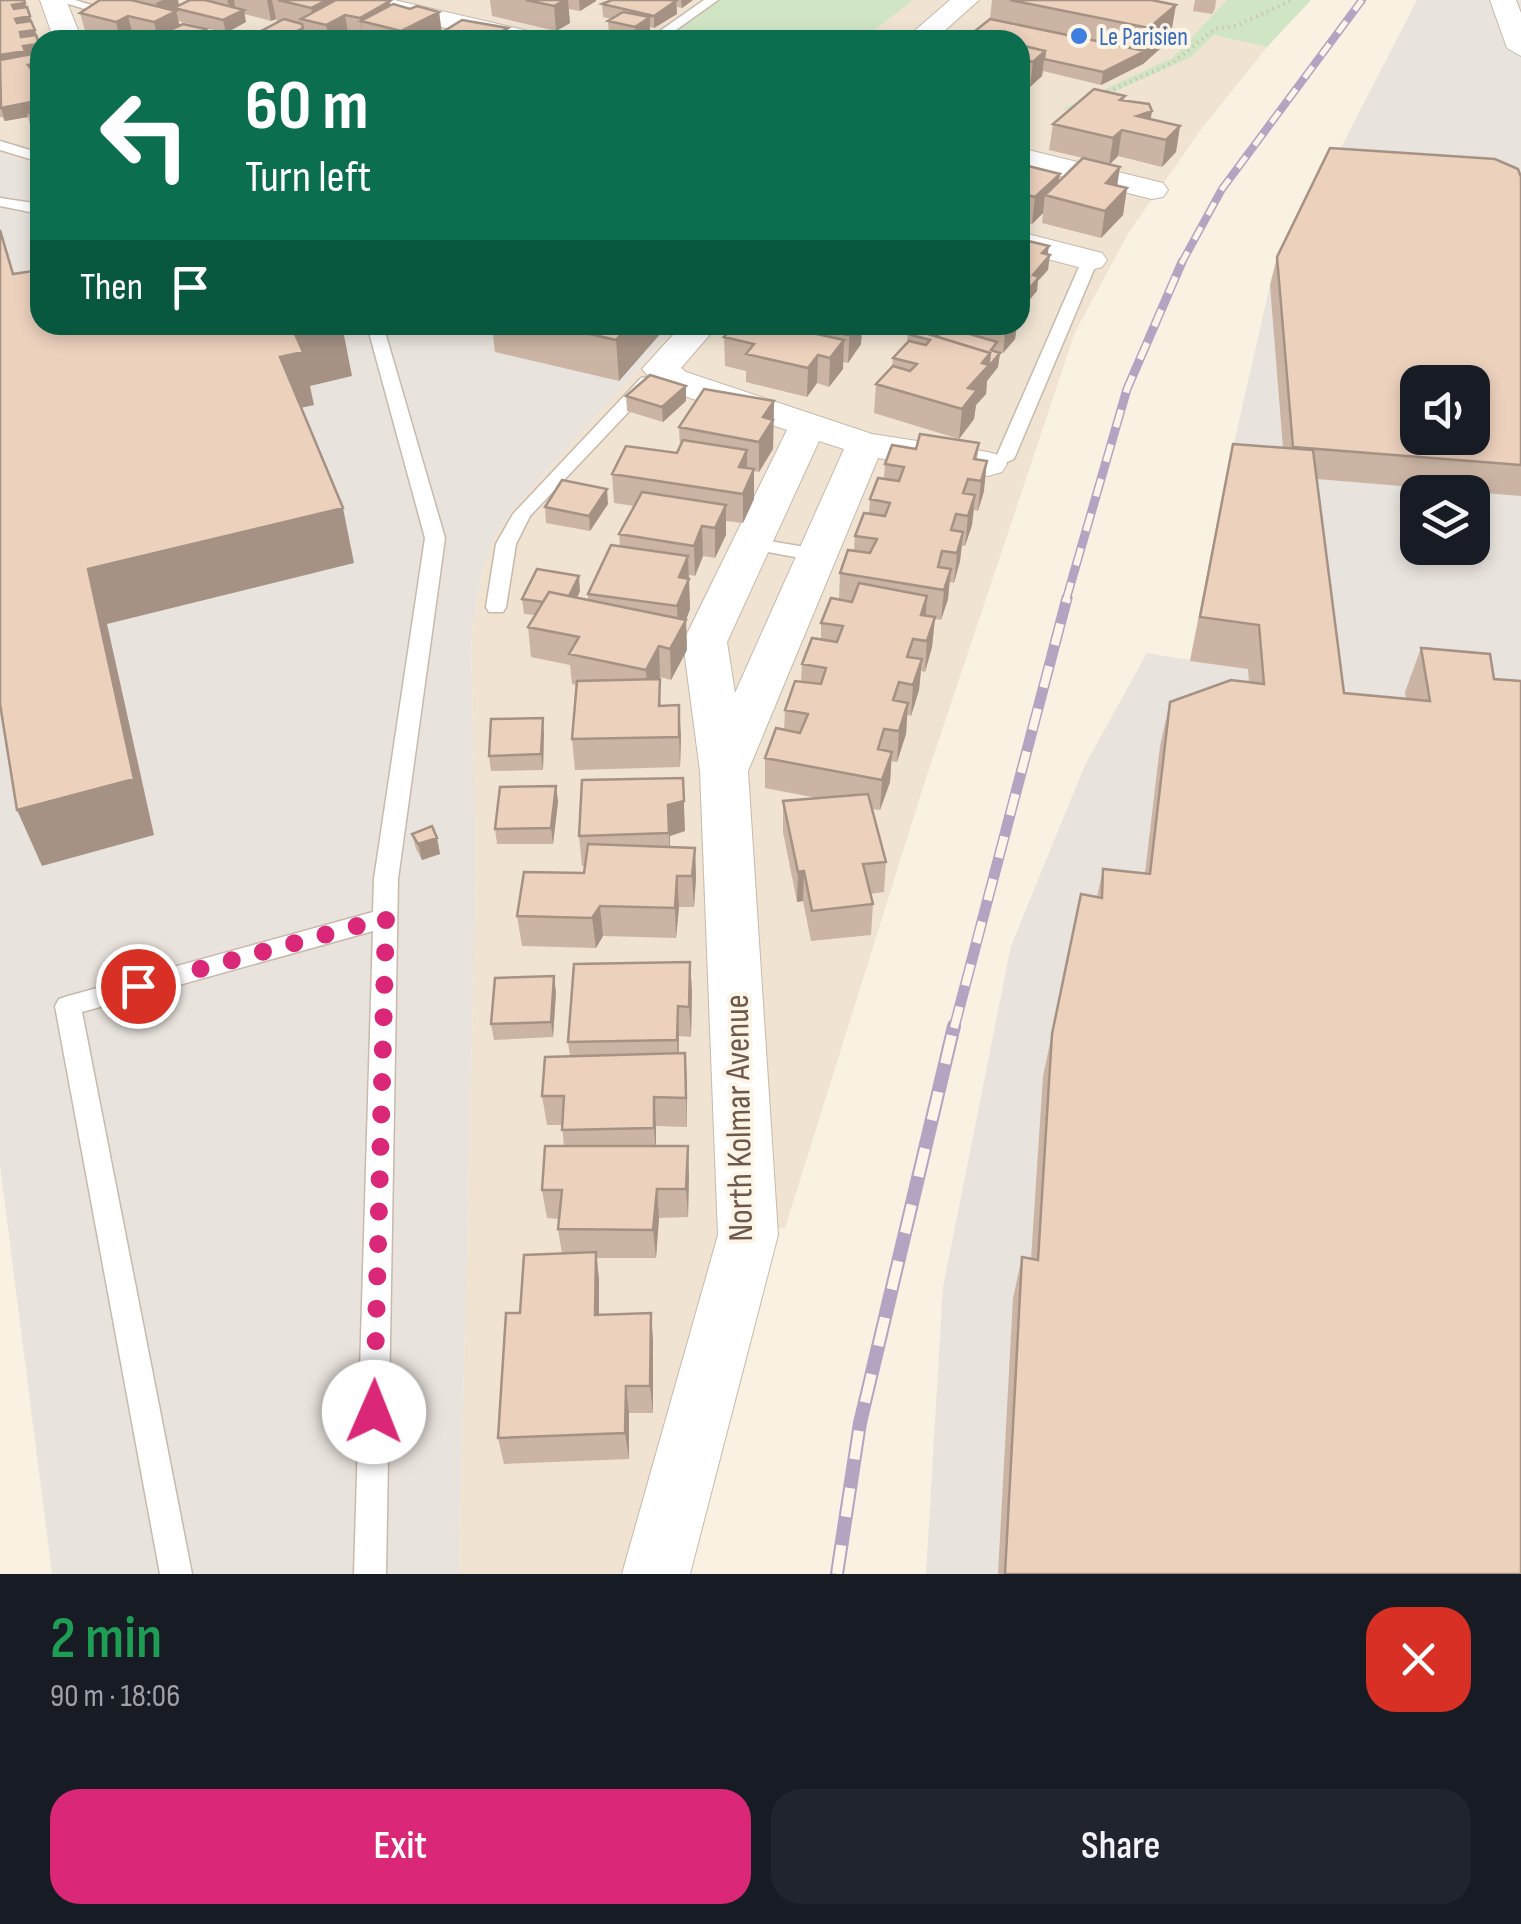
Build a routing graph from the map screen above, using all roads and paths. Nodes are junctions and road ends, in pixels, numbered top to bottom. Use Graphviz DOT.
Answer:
graph roads {
  1 [pos="52,0"];
  2 [pos="61,0"];
  3 [pos="360,0"];
  4 [pos="452,0"];
  5 [pos="712,0"];
  6 [pos="966,0"];
  7 [pos="1292,0"];
  8 [pos="1503,0"];
  9 [pos="425,15"];
  10 [pos="132,18"];
  11 [pos="167,27"];
  12 [pos="64,30"];
  13 [pos="179,30"];
  14 [pos="489,30"];
  15 [pos="668,30"];
  16 [pos="930,30"];
  17 [pos="1521,48"];
  18 [pos="1101,94"];
  19 [pos="0,145"];
  20 [pos="30,155"];
  21 [pos="1030,160"];
  22 [pos="1152,190"];
  23 [pos="0,202"];
  24 [pos="30,207"];
  25 [pos="1030,245"];
  26 [pos="1090,260"];
  27 [pos="378,335"];
  28 [pos="691,335"];
  29 [pos="660,369"];
  30 [pos="807,427"];
  31 [pos="865,444"];
  32 [pos="988,464"];
  33 [pos="752,544"];
  34 [pos="817,556"];
  35 [pos="496,607"];
  36 [pos="724,771"];
  37 [pos="386,918"];
  38 [pos="176,1574"];
  39 [pos="370,1574"];
  40 [pos="656,1574"];
  1 -- 12 [label="street"];
  2 -- 10 [label="lane"];
  3 -- 9 [label="street"];
  4 -- 9 [label="street"];
  5 -- 15 [label="lane"];
  6 -- 16 [label="street"];
  7 -- 18 [label="path"];
  8 -- 17 [label="street"];
  9 -- 14 [label="street"];
  11 -- 13 [label="lane"];
  19 -- 20 [label="lane"];
  21 -- 22 [label="street"];
  23 -- 24 [label="lane"];
  25 -- 26 [label="street"];
  26 -- 32 [label="lane"];
  27 -- 37 [label="lane"];
  28 -- 29 [label="street"];
  29 -- 30 [label="street"];
  29 -- 35 [label="lane"];
  30 -- 31 [label="street"];
  30 -- 33 [label="street, North Kolmar Avenue"];
  31 -- 32 [label="street"];
  31 -- 34 [label="street, North Kolmar Avenue"];
  33 -- 34 [label="lane"];
  33 -- 36 [label="street, North Kolmar Avenue"];
  34 -- 36 [label="street, North Kolmar Avenue"];
  36 -- 40 [label="street, North Kolmar Avenue"];
  37 -- 38 [label="lane"];
  37 -- 39 [label="lane"];
}
